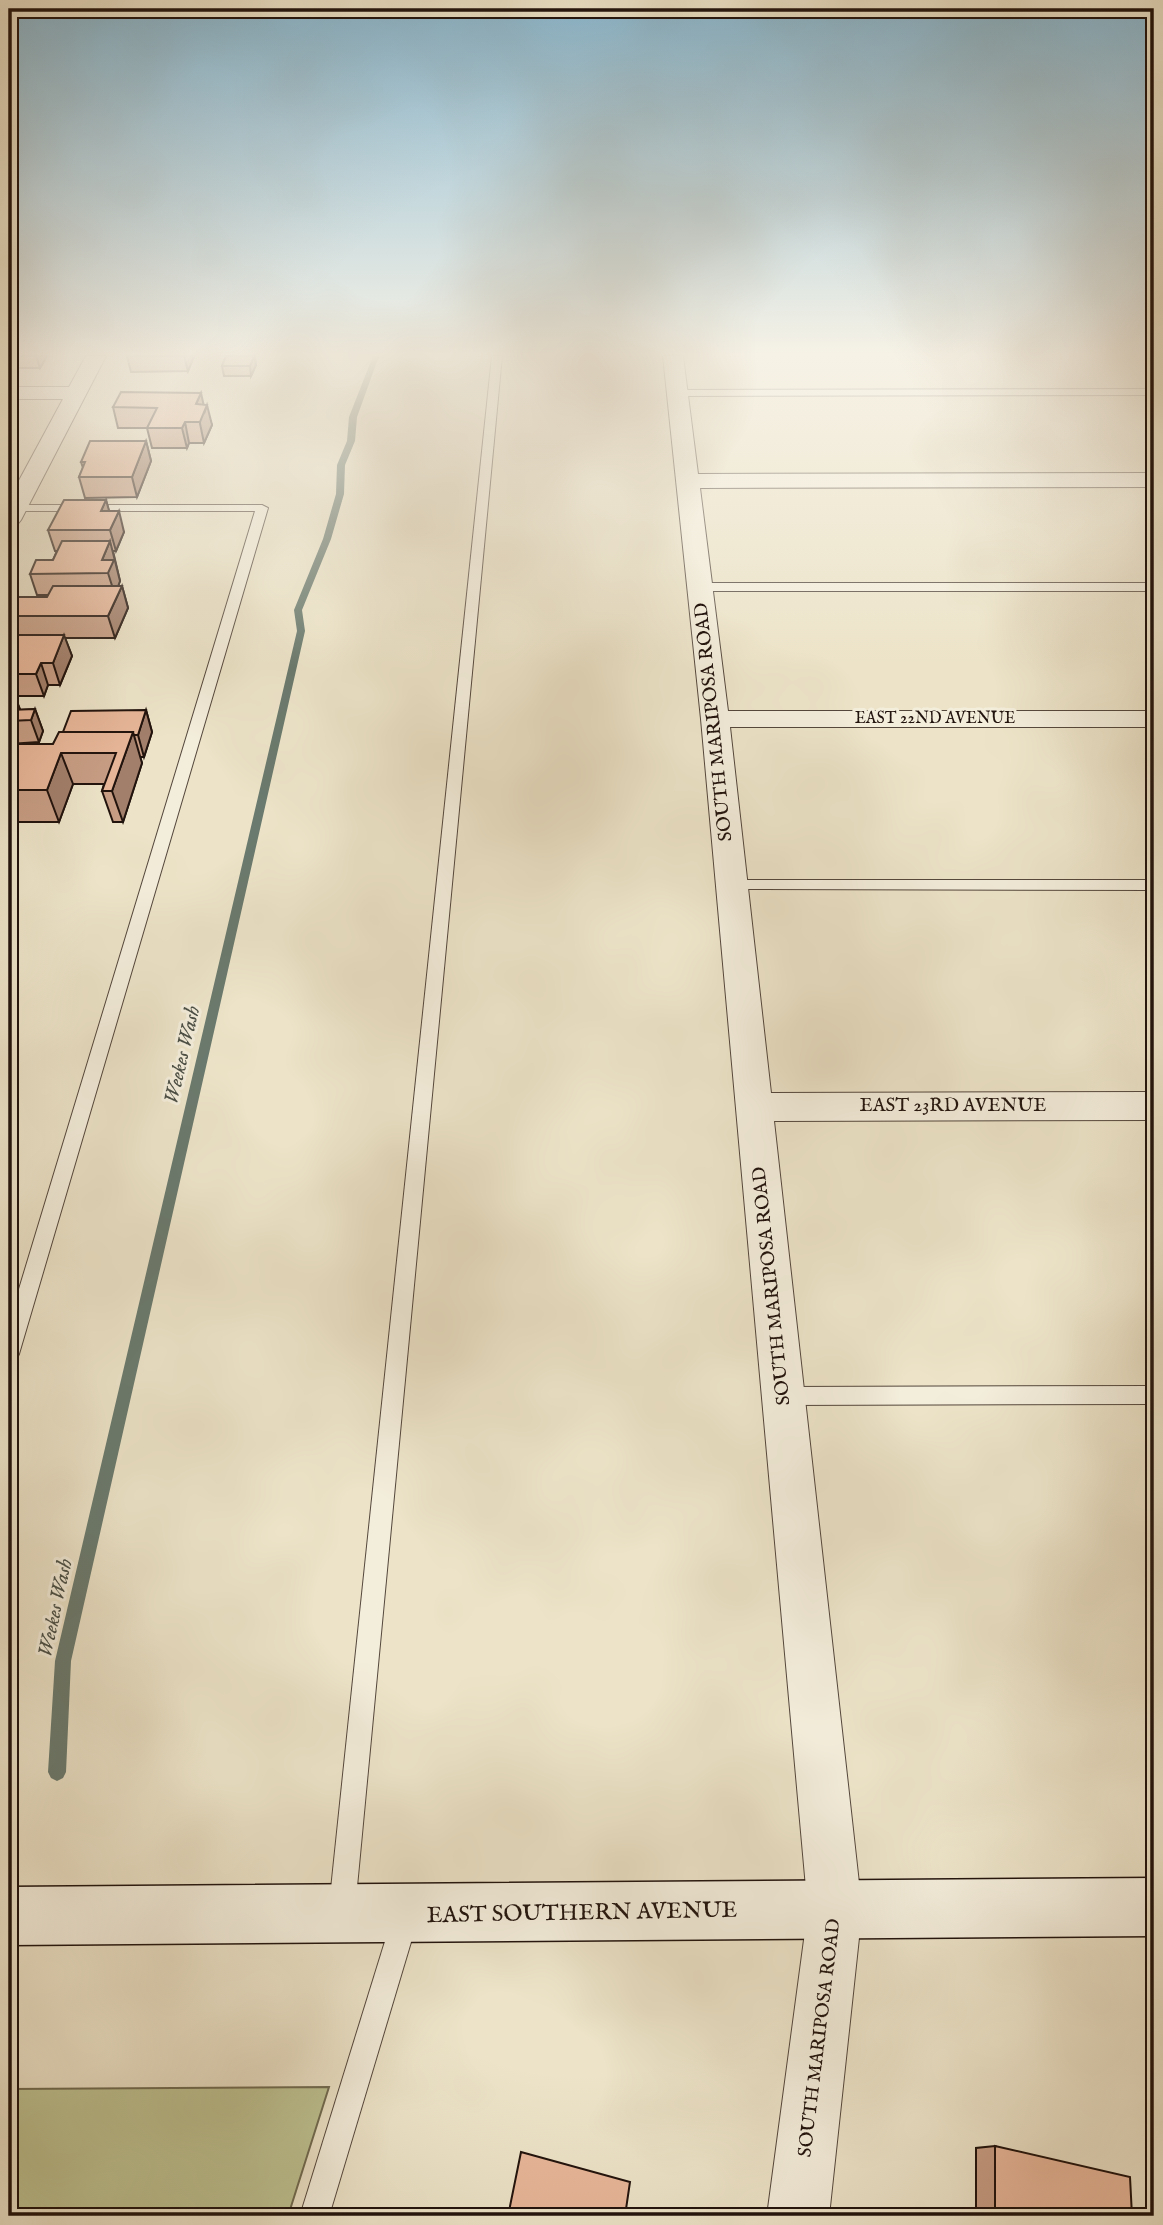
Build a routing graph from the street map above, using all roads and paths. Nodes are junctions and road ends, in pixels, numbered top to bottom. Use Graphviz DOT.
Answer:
graph roads {
  1 [pos="39,460"];
  2 [pos="487,460"];
  3 [pos="685,460"];
  4 [pos="1154,480"];
  5 [pos="688,481"];
  6 [pos="11,512"];
  7 [pos="701,587"];
  8 [pos="1154,587"];
  9 [pos="715,719"];
  10 [pos="1154,719"];
  11 [pos="731,885"];
  12 [pos="1154,885"];
  13 [pos="1154,1106"];
  14 [pos="753,1107"];
  15 [pos="9,1354"];
  16 [pos="1154,1395"];
  17 [pos="783,1396"];
  18 [pos="1154,1907"];
  19 [pos="835,1910"];
  20 [pos="341,1915"];
  21 [pos="406,1915"];
  22 [pos="9,1916"];
  23 [pos="314,2216"];
  24 [pos="798,2216"];
  1 -- 6 [label="street"];
  2 -- 20 [label="lane"];
  3 -- 5 [label="street, SOUTH MARIPOSA ROAD"];
  4 -- 5 [label="street"];
  5 -- 7 [label="street, SOUTH MARIPOSA ROAD"];
  6 -- 15 [label="lane"];
  7 -- 8 [label="lane"];
  7 -- 9 [label="street, SOUTH MARIPOSA ROAD"];
  9 -- 10 [label="street, EAST 22ND AVENUE"];
  9 -- 11 [label="street, SOUTH MARIPOSA ROAD"];
  11 -- 12 [label="lane"];
  11 -- 14 [label="street, SOUTH MARIPOSA ROAD"];
  13 -- 14 [label="street, EAST 23RD AVENUE"];
  14 -- 17 [label="street, SOUTH MARIPOSA ROAD"];
  16 -- 17 [label="lane"];
  17 -- 19 [label="street, SOUTH MARIPOSA ROAD"];
  18 -- 19 [label="main road, EAST SOUTHERN AVENUE"];
  19 -- 21 [label="main road, EAST SOUTHERN AVENUE"];
  19 -- 24 [label="street, SOUTH MARIPOSA ROAD"];
  20 -- 21 [label="main road, EAST SOUTHERN AVENUE"];
  20 -- 22 [label="main road, EAST SOUTHERN AVENUE"];
  21 -- 23 [label="lane"];
}
